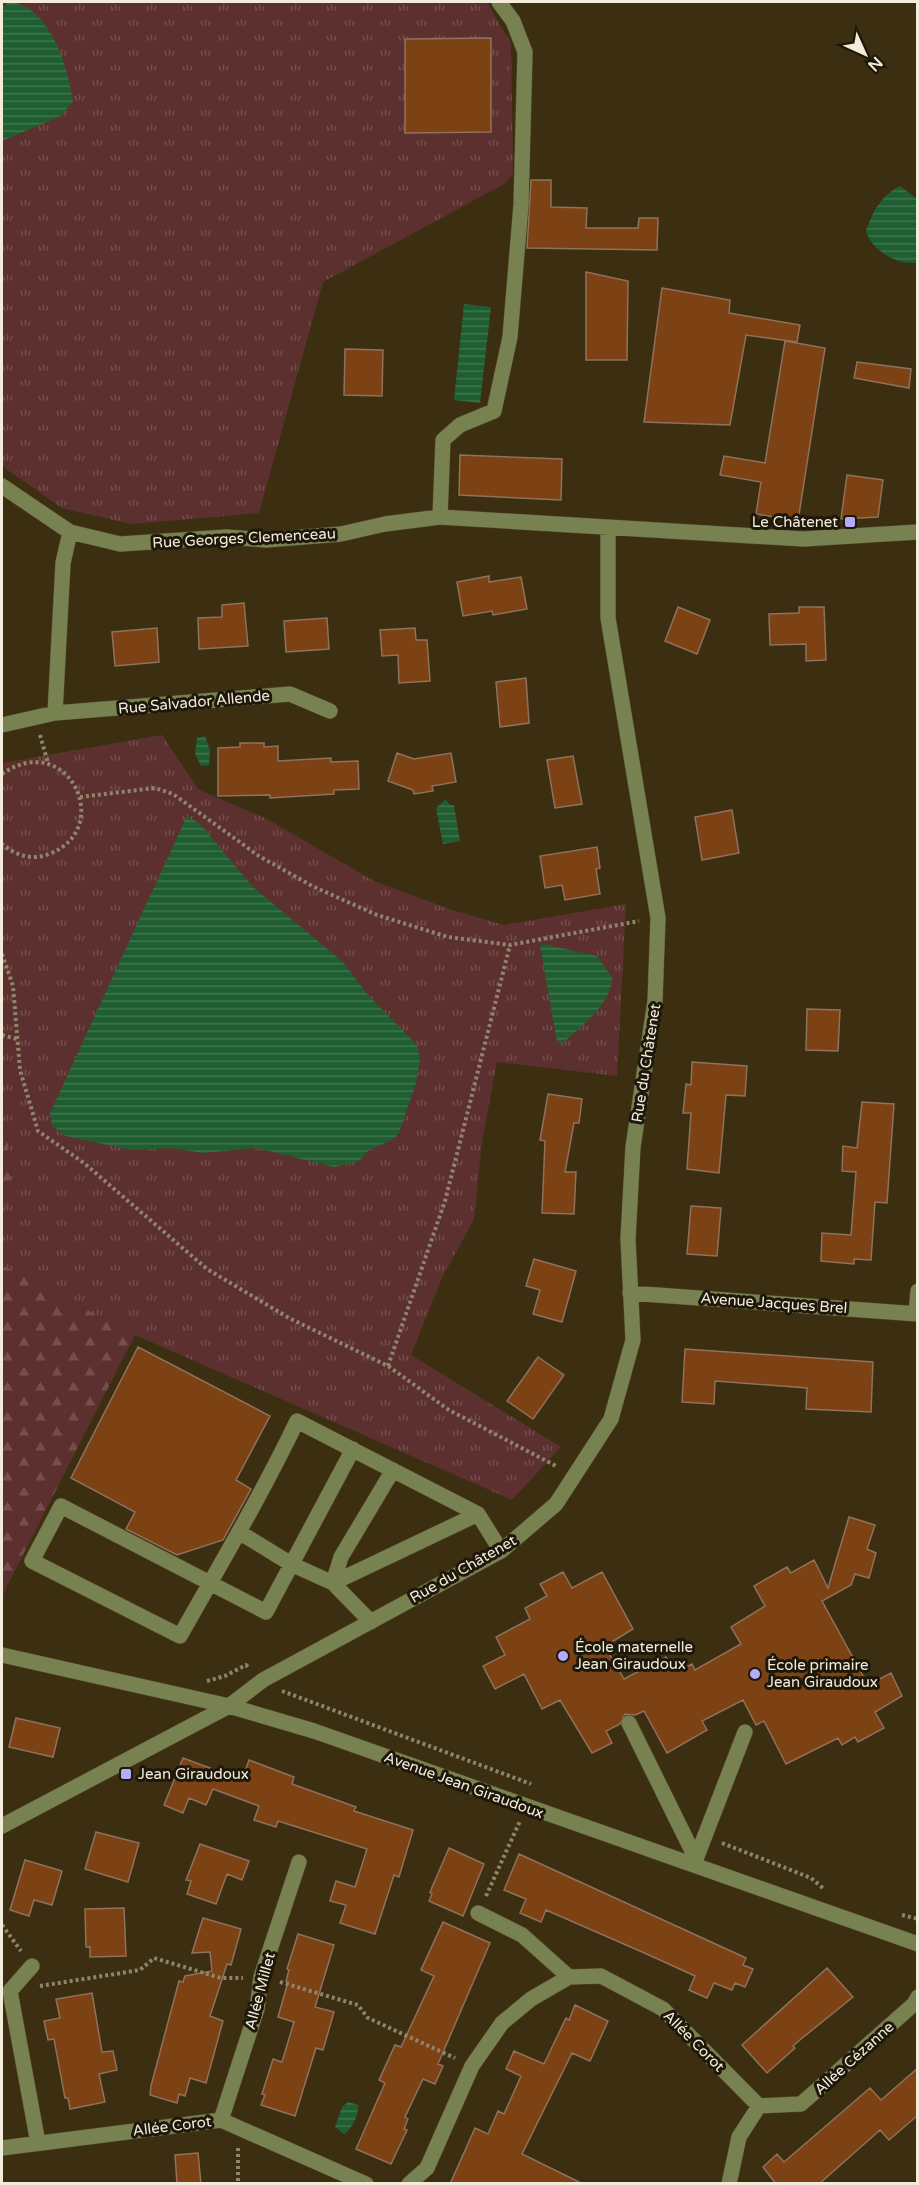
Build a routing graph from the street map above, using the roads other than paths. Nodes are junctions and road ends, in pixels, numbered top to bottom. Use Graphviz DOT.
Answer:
graph roads {
  1 [pos="499,2"];
  2 [pos="2,486"];
  3 [pos="440,517"];
  4 [pos="608,530"];
  5 [pos="70,532"];
  6 [pos="918,532"];
  7 [pos="330,711"];
  8 [pos="55,713"];
  9 [pos="2,725"];
  10 [pos="918,1291"];
  11 [pos="630,1293"];
  12 [pos="917,1314"];
  13 [pos="353,1449"];
  14 [pos="393,1470"];
  15 [pos="478,1514"];
  16 [pos="238,1532"];
  17 [pos="501,1551"];
  18 [pos="291,1564"];
  19 [pos="333,1583"];
  20 [pos="209,1584"];
  21 [pos="372,1622"];
  22 [pos="2,1655"];
  23 [pos="229,1706"];
  24 [pos="629,1723"];
  25 [pos="745,1732"];
  26 [pos="2,1826"];
  27 [pos="299,1862"];
  28 [pos="694,1863"];
  29 [pos="478,1913"];
  30 [pos="918,1944"];
  31 [pos="32,1965"];
  32 [pos="569,1977"];
  33 [pos="918,1997"];
  34 [pos="759,2106"];
  35 [pos="221,2120"];
  36 [pos="38,2143"];
  37 [pos="2,2148"];
  38 [pos="366,2184"];
  39 [pos="409,2184"];
  40 [pos="729,2184"];
  1 -- 3 [label="street"];
  2 -- 5 [label="street, Rue Georges Clemenceau"];
  3 -- 4 [label="street, Rue Georges Clemenceau"];
  3 -- 5 [label="street, Rue Georges Clemenceau"];
  4 -- 6 [label="street"];
  4 -- 11 [label="street, Rue du Châtenet"];
  5 -- 8 [label="street"];
  7 -- 8 [label="street, Rue Salvador Allende"];
  8 -- 9 [label="street, Rue Salvador Allende"];
  10 -- 12 [label="street"];
  11 -- 12 [label="street, Avenue Jacques Brel"];
  11 -- 17 [label="street, Rue du Châtenet"];
  13 -- 14 [label="street"];
  13 -- 16 [label="street"];
  13 -- 18 [label="street"];
  14 -- 15 [label="street"];
  14 -- 19 [label="street"];
  15 -- 17 [label="street"];
  15 -- 19 [label="street"];
  16 -- 18 [label="street"];
  16 -- 20 [label="street"];
  17 -- 21 [label="street, Rue du Châtenet"];
  18 -- 19 [label="street"];
  18 -- 20 [label="street"];
  19 -- 21 [label="street"];
  20 -- 20 [label="street"];
  21 -- 23 [label="street, Rue du Châtenet"];
  22 -- 23 [label="street, Avenue Jean Giraudoux"];
  23 -- 26 [label="street, Rue du Châtenet"];
  23 -- 28 [label="street, Avenue Jean Giraudoux"];
  24 -- 28 [label="street"];
  25 -- 28 [label="street"];
  27 -- 35 [label="street, Allée Millet"];
  28 -- 30 [label="street, Avenue Jean Giraudoux"];
  29 -- 32 [label="street"];
  31 -- 36 [label="street"];
  32 -- 34 [label="street, Allée Corot"];
  32 -- 39 [label="street, Allée Corot"];
  33 -- 34 [label="street, Allée Cézanne"];
  34 -- 40 [label="street"];
  35 -- 36 [label="street, Allée Corot"];
  35 -- 38 [label="street, Allée Corot"];
  36 -- 37 [label="street, Allée Corot"];
}
